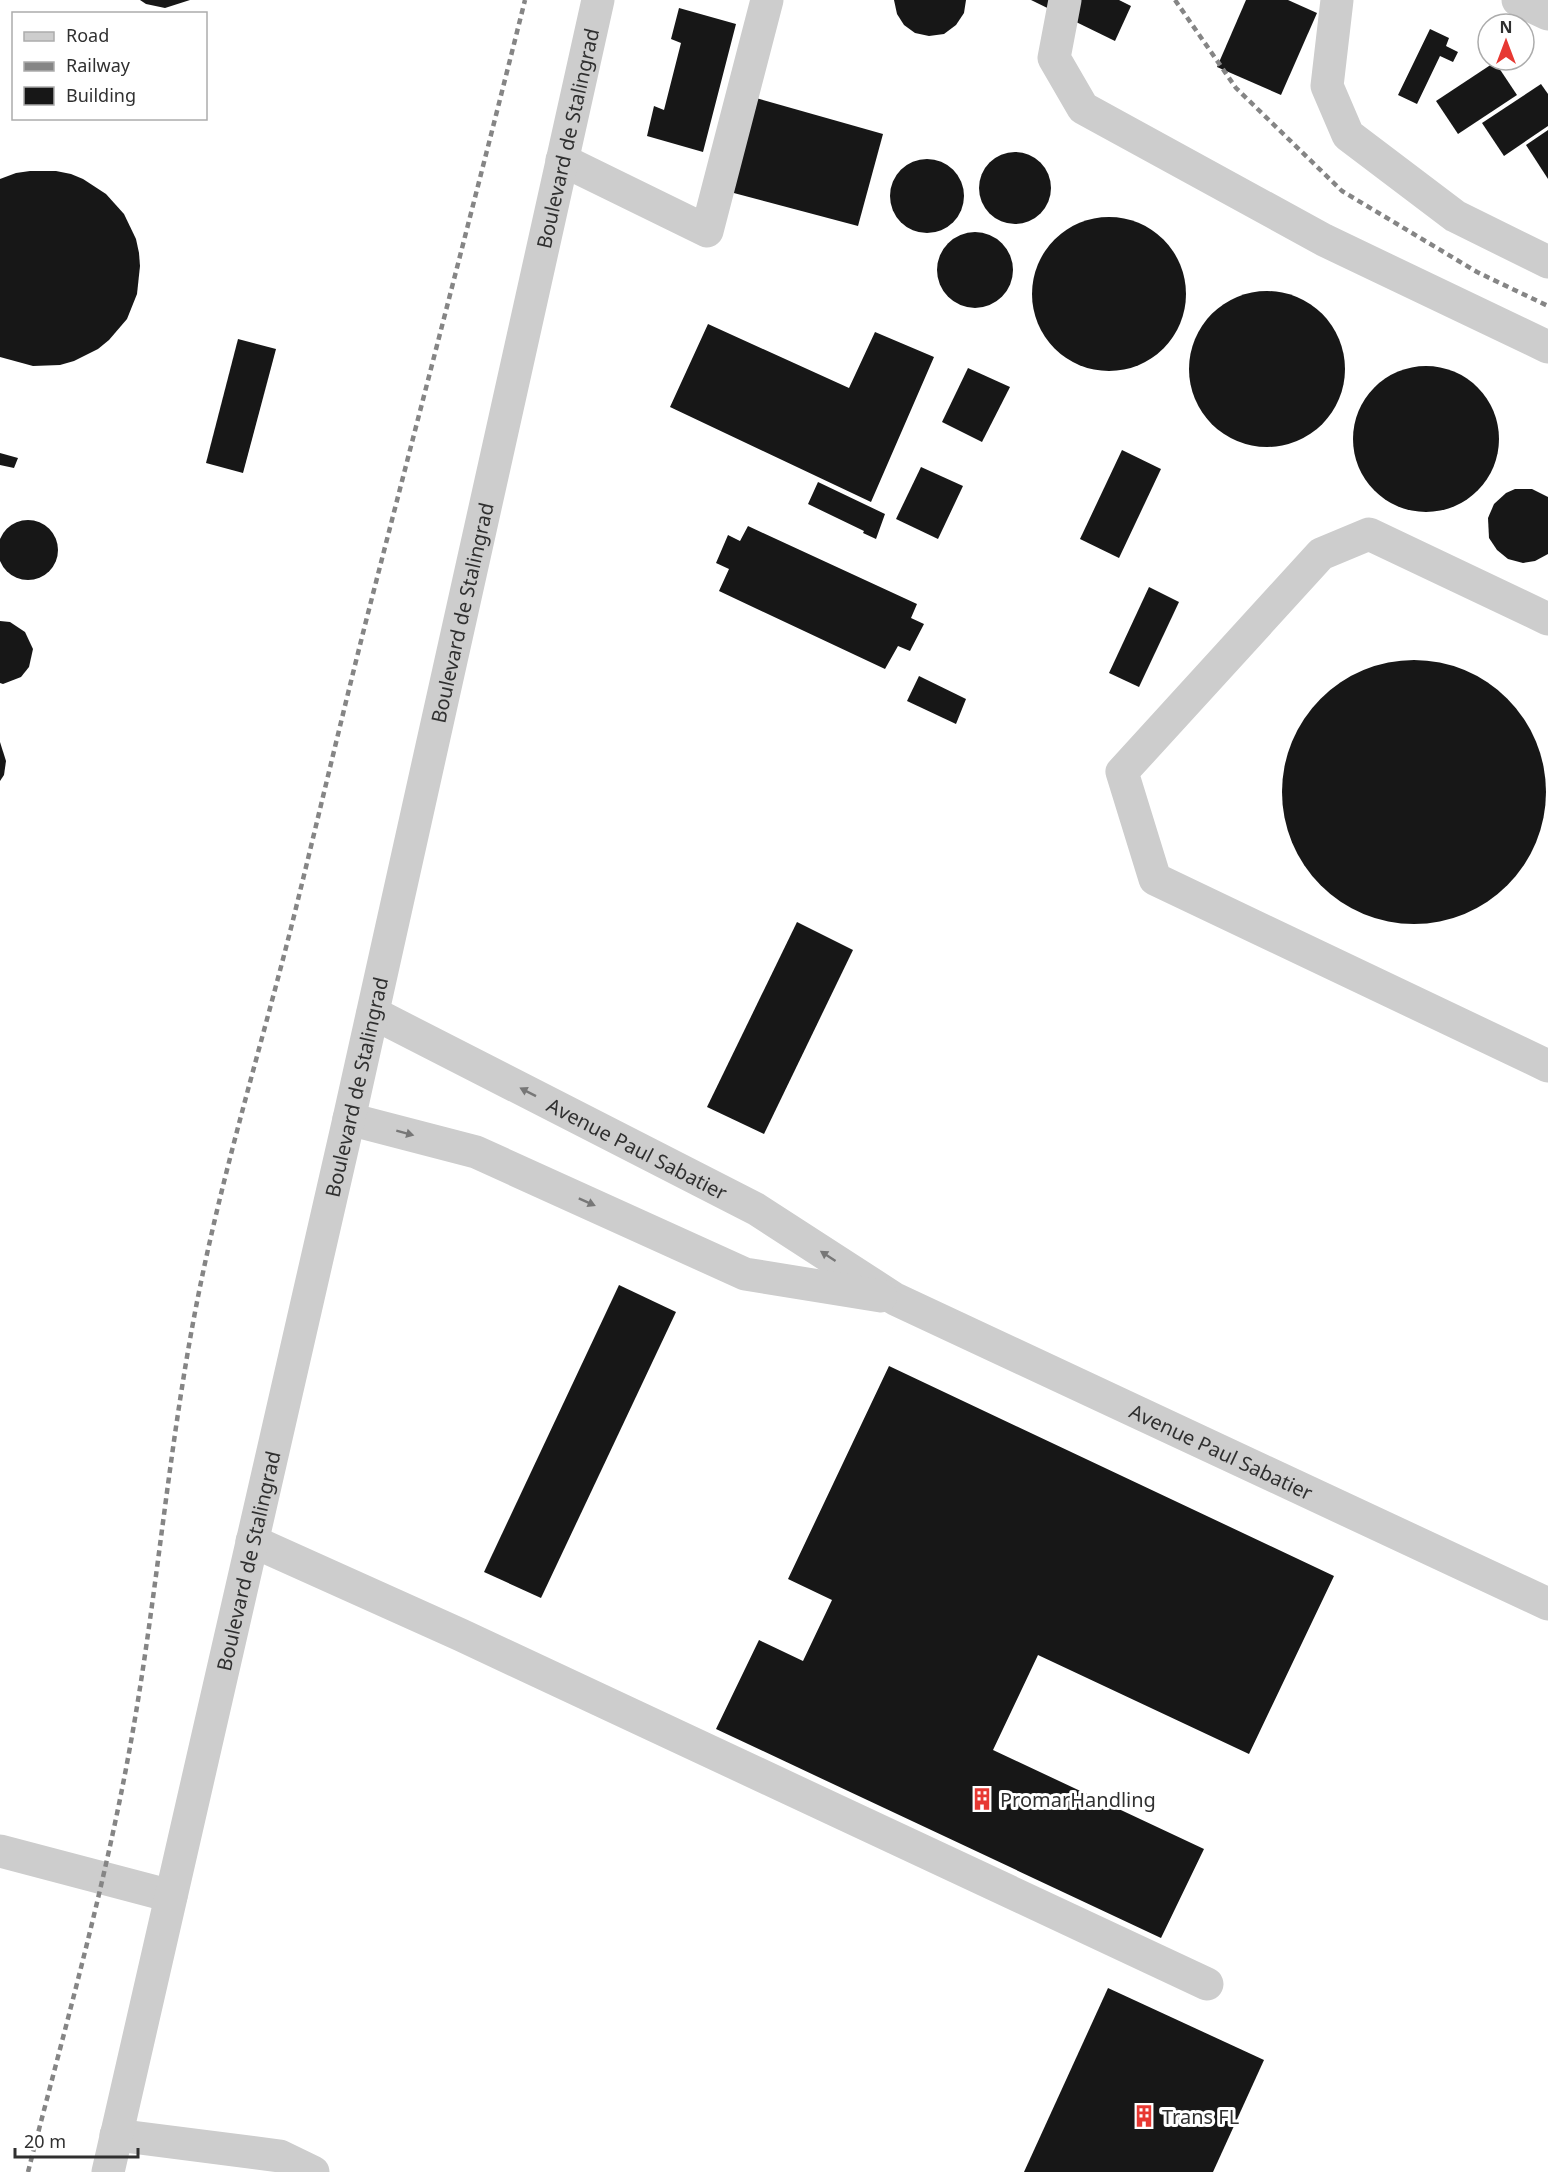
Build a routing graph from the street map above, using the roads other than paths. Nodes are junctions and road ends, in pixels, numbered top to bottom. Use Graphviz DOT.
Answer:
graph roads {
  1 [pos="598,0"];
  2 [pos="767,0"];
  3 [pos="1065,0"];
  4 [pos="1337,0"];
  5 [pos="1518,0"];
  6 [pos="1548,14"];
  7 [pos="562,160"];
  8 [pos="1548,262"];
  9 [pos="1548,347"];
  10 [pos="1548,618"];
  11 [pos="372,1013"];
  12 [pos="1548,1066"];
  13 [pos="349,1119"];
  14 [pos="895,1299"];
  15 [pos="252,1541"];
  16 [pos="1548,1604"];
  17 [pos="0,1851"];
  18 [pos="171,1896"];
  19 [pos="1207,1984"];
  20 [pos="116,2136"];
  21 [pos="108,2172"];
  22 [pos="313,2172"];
  1 -- 7 [label="street, Boulevard de Stalingrad"];
  2 -- 7 [label="street"];
  3 -- 9 [label="street"];
  4 -- 8 [label="street"];
  5 -- 6 [label="street"];
  7 -- 11 [label="street, Boulevard de Stalingrad"];
  10 -- 12 [label="street"];
  11 -- 13 [label="street, Boulevard de Stalingrad"];
  14 -- 11 [label="street, Avenue Paul Sabatier, one-way"];
  13 -- 14 [label="street, Avenue Paul Sabatier, one-way"];
  13 -- 15 [label="street, Boulevard de Stalingrad"];
  14 -- 16 [label="street, Avenue Paul Sabatier"];
  15 -- 18 [label="street, Boulevard de Stalingrad"];
  15 -- 19 [label="street"];
  17 -- 18 [label="street"];
  18 -- 20 [label="street, Boulevard de Stalingrad"];
  20 -- 21 [label="street, Boulevard de Stalingrad"];
  20 -- 22 [label="street"];
}
